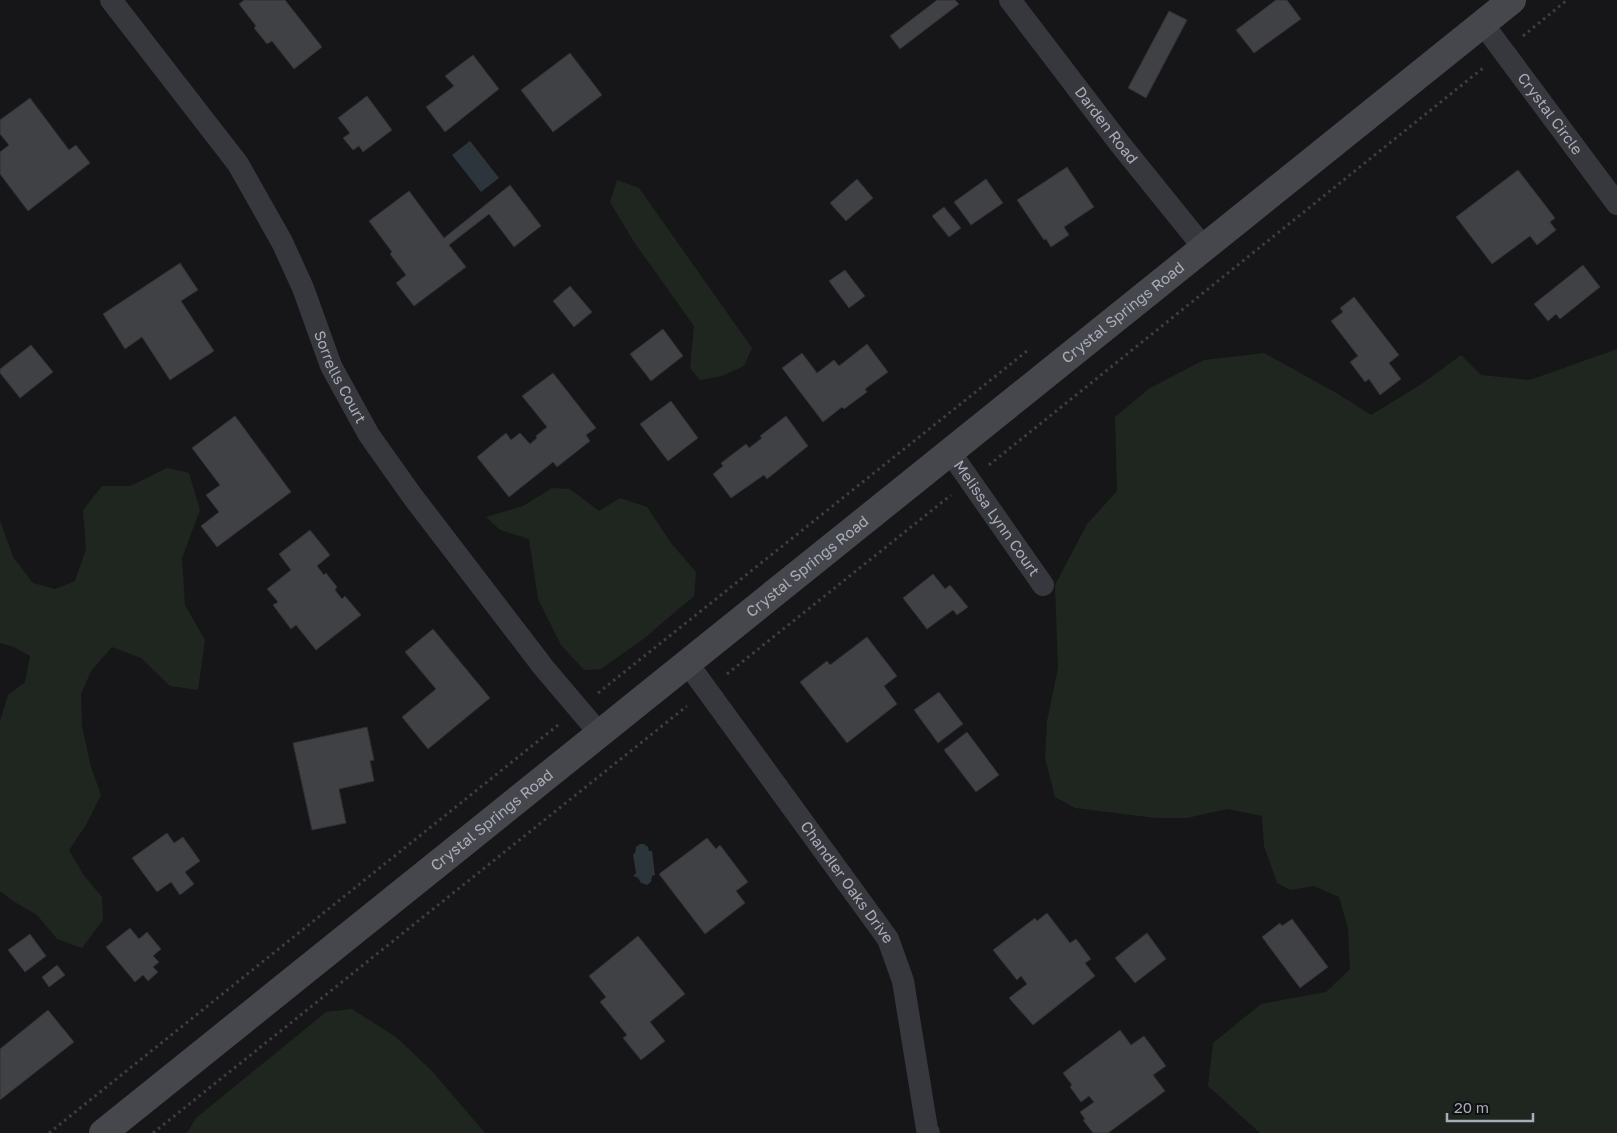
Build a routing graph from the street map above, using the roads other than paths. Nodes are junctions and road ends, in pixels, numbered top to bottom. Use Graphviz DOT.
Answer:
graph roads {
  1 [pos="111,0"];
  2 [pos="1010,0"];
  3 [pos="1512,0"];
  4 [pos="1483,24"];
  5 [pos="1617,204"];
  6 [pos="1204,248"];
  7 [pos="950,452"];
  8 [pos="1043,585"];
  9 [pos="688,664"];
  10 [pos="600,734"];
  11 [pos="103,1133"];
  12 [pos="929,1133"];
  1 -- 10 [label="street, Sorrells Court"];
  2 -- 6 [label="street, Darden Road"];
  3 -- 4 [label="street, Crystal Springs Road"];
  4 -- 5 [label="street, Crystal Circle"];
  4 -- 6 [label="street, Crystal Springs Road"];
  6 -- 7 [label="street, Crystal Springs Road"];
  7 -- 8 [label="street, Melissa Lynn Court"];
  7 -- 9 [label="street, Crystal Springs Road"];
  9 -- 10 [label="street, Crystal Springs Road"];
  9 -- 12 [label="street, Chandler Oaks Drive"];
  10 -- 11 [label="street, Crystal Springs Road"];
}
